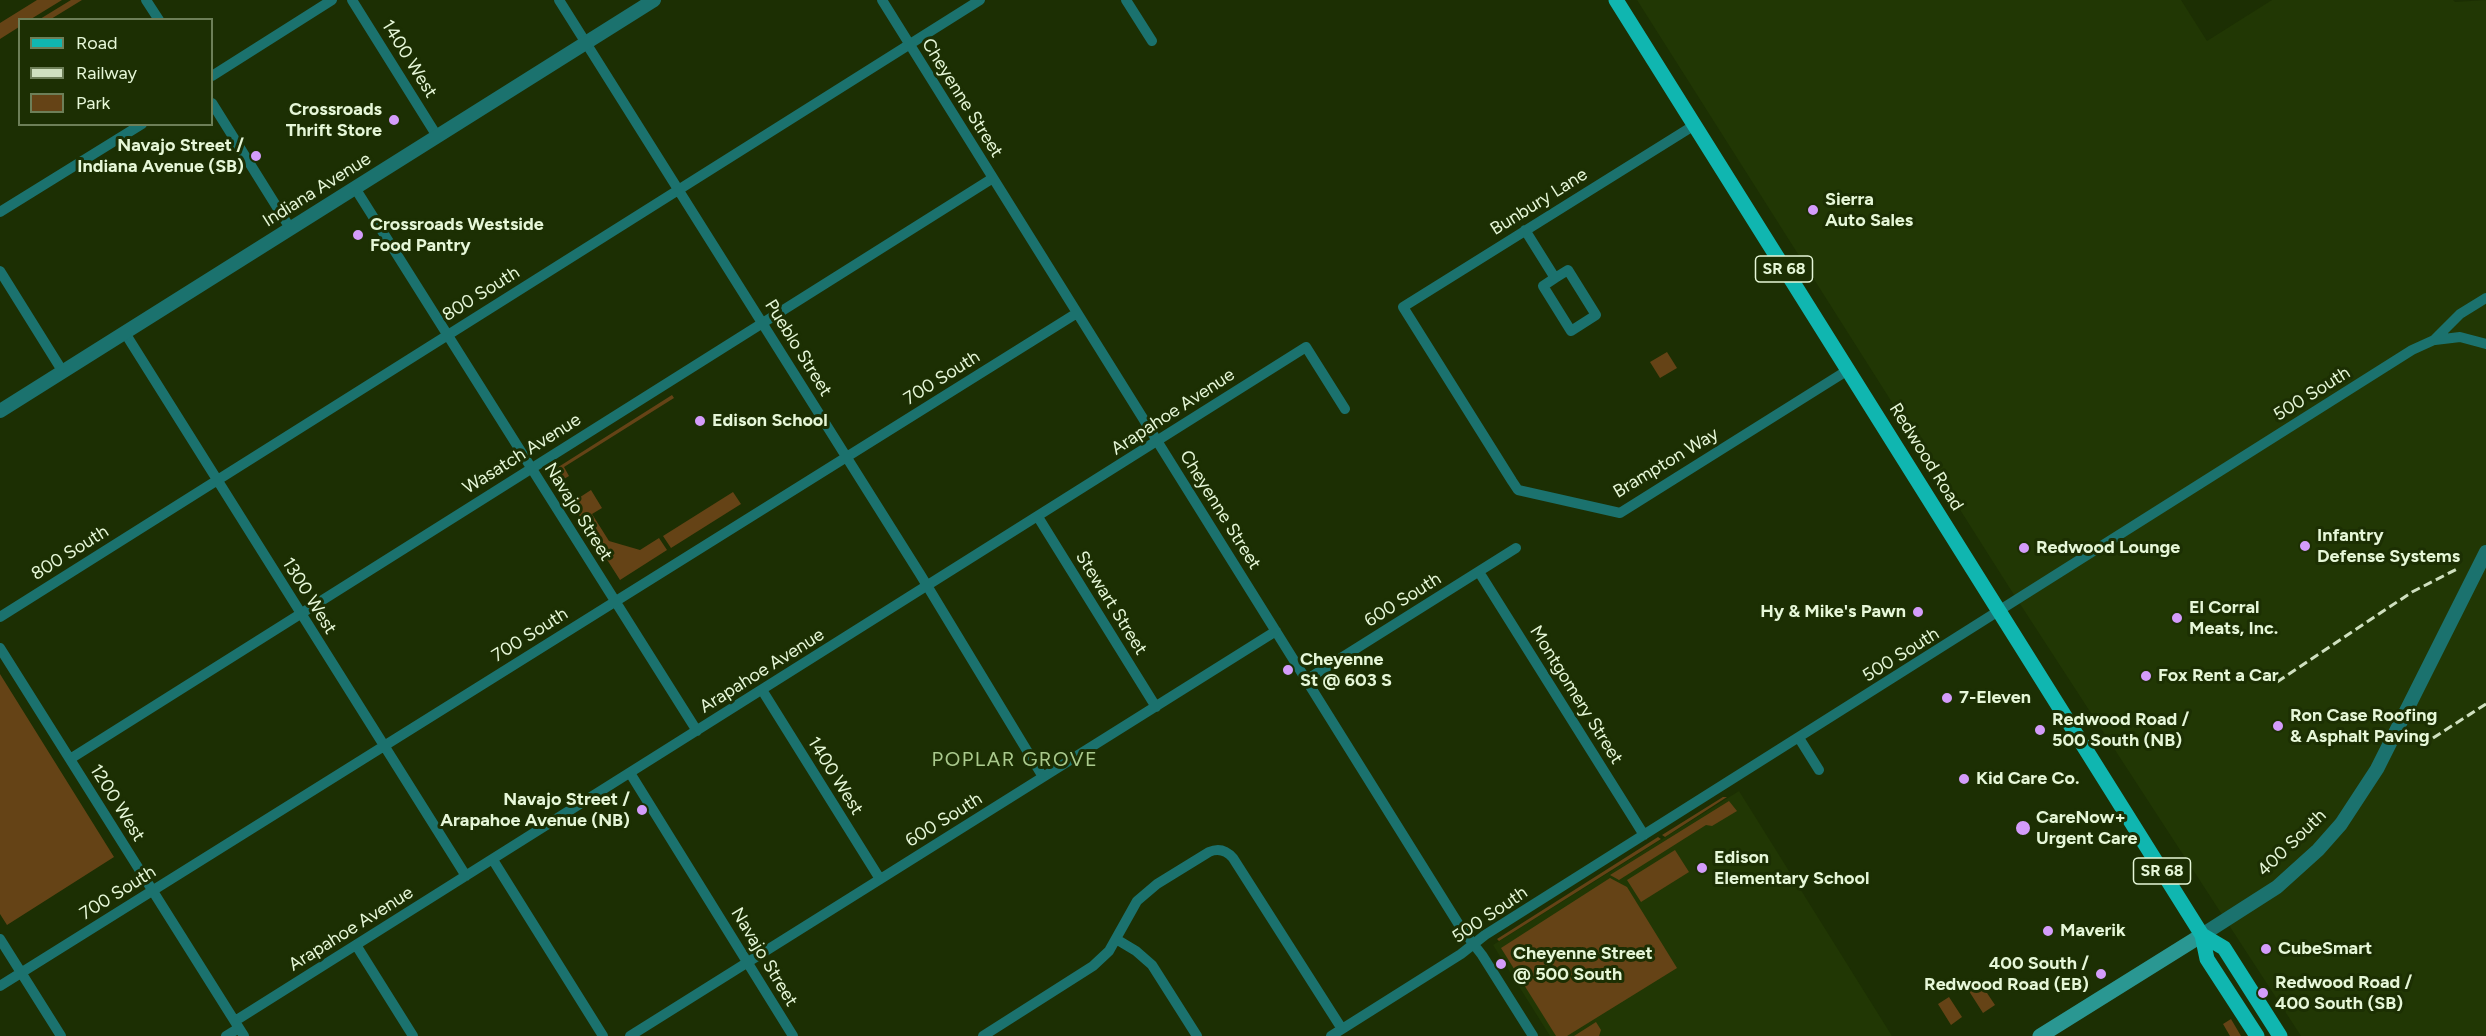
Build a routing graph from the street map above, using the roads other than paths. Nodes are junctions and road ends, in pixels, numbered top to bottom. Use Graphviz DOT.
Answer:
graph roads {
  1 [pos="146,0"];
  2 [pos="332,0"];
  3 [pos="352,0"];
  4 [pos="559,0"];
  5 [pos="654,0"];
  6 [pos="882,0"];
  7 [pos="980,0"];
  8 [pos="1126,0"];
  9 [pos="1616,0"];
  10 [pos="158,18"];
  11 [pos="1152,41"];
  12 [pos="586,43"];
  13 [pos="909,44"];
  14 [pos="213,75"];
  15 [pos="213,106"];
  16 [pos="139,126"];
  17 [pos="1693,126"];
  18 [pos="437,136"];
  19 [pos="993,178"];
  20 [pos="355,188"];
  21 [pos="678,190"];
  22 [pos="0,212"];
  23 [pos="290,228"];
  24 [pos="1525,230"];
  25 [pos="0,272"];
  26 [pos="1555,278"];
  27 [pos="2486,298"];
  28 [pos="1403,307"];
  29 [pos="1077,312"];
  30 [pos="762,323"];
  31 [pos="125,333"];
  32 [pos="447,335"];
  33 [pos="2434,340"];
  34 [pos="2486,344"];
  35 [pos="1848,370"];
  36 [pos="63,372"];
  37 [pos="1346,409"];
  38 [pos="0,411"];
  39 [pos="1157,442"];
  40 [pos="846,457"];
  41 [pos="531,468"];
  42 [pos="217,480"];
  43 [pos="1038,517"];
  44 [pos="1516,548"];
  45 [pos="2486,552"];
  46 [pos="1479,572"];
  47 [pos="927,587"];
  48 [pos="615,601"];
  49 [pos="2000,612"];
  50 [pos="301,613"];
  51 [pos="0,617"];
  52 [pos="1276,631"];
  53 [pos="0,648"];
  54 [pos="1306,680"];
  55 [pos="762,690"];
  56 [pos="1156,707"];
  57 [pos="697,731"];
  58 [pos="1798,738"];
  59 [pos="384,746"];
  60 [pos="70,759"];
  61 [pos="1819,770"];
  62 [pos="630,773"];
  63 [pos="1043,777"];
  64 [pos="1644,835"];
  65 [pos="493,860"];
  66 [pos="466,876"];
  67 [pos="880,879"];
  68 [pos="153,891"];
  69 [pos="2202,935"];
  70 [pos="0,939"];
  71 [pos="1116,939"];
  72 [pos="1474,943"];
  73 [pos="357,945"];
  74 [pos="748,962"];
  75 [pos="21,973"];
  76 [pos="0,986"];
  77 [pos="239,1028"];
  78 [pos="1342,1029"];
  79 [pos="61,1036"];
  80 [pos="226,1036"];
  81 [pos="414,1036"];
  82 [pos="603,1036"];
  83 [pos="630,1036"];
  84 [pos="793,1036"];
  85 [pos="983,1036"];
  86 [pos="1197,1036"];
  87 [pos="1331,1036"];
  88 [pos="1533,1036"];
  89 [pos="2040,1036"];
  90 [pos="2257,1036"];
  91 [pos="2280,1036"];
  1 -- 10 [label="street"];
  2 -- 14 [label="street"];
  3 -- 18 [label="street, 1400 West"];
  4 -- 12 [label="street, Pueblo Street"];
  5 -- 12 [label="street, Indiana Avenue"];
  6 -- 13 [label="street, Cheyenne Street"];
  7 -- 13 [label="street, 800 South"];
  8 -- 11 [label="street"];
  9 -- 17 [label="main road, Redwood Road / SR 68"];
  12 -- 18 [label="street, Indiana Avenue"];
  12 -- 21 [label="street, Pueblo Street"];
  13 -- 19 [label="street, Cheyenne Street"];
  13 -- 21 [label="street, 800 South"];
  15 -- 23 [label="street"];
  16 -- 22 [label="street"];
  17 -- 24 [label="street, Bunbury Lane"];
  17 -- 35 [label="main road, Redwood Road / SR 68"];
  18 -- 20 [label="street, Indiana Avenue"];
  19 -- 29 [label="street, Cheyenne Street"];
  19 -- 30 [label="street, Wasatch Avenue"];
  20 -- 23 [label="street, Indiana Avenue"];
  20 -- 32 [label="street, Navajo Street"];
  21 -- 30 [label="street, Pueblo Street"];
  21 -- 32 [label="street, 800 South"];
  23 -- 31 [label="street, Indiana Avenue"];
  24 -- 26 [label="street"];
  24 -- 28 [label="street, Bunbury Lane"];
  25 -- 36 [label="street"];
  26 -- 26 [label="street"];
  27 -- 33 [label="street, 500 South"];
  28 -- 35 [label="street, Brampton Way"];
  29 -- 39 [label="street, Cheyenne Street"];
  29 -- 40 [label="street, 700 South"];
  30 -- 40 [label="street, Pueblo Street"];
  30 -- 41 [label="street, Wasatch Avenue"];
  31 -- 36 [label="street, Indiana Avenue"];
  31 -- 42 [label="street, 1300 West"];
  32 -- 41 [label="street, Navajo Street"];
  32 -- 42 [label="street, 800 South"];
  33 -- 34 [label="street"];
  33 -- 49 [label="street, 500 South"];
  35 -- 49 [label="main road, Redwood Road / SR 68"];
  36 -- 38 [label="street, Indiana Avenue"];
  37 -- 39 [label="street, Arapahoe Avenue"];
  39 -- 43 [label="street, Arapahoe Avenue"];
  39 -- 52 [label="street, Cheyenne Street"];
  40 -- 47 [label="street, Pueblo Street"];
  40 -- 48 [label="street, 700 South"];
  41 -- 48 [label="street, Navajo Street"];
  41 -- 50 [label="street, Wasatch Avenue"];
  42 -- 50 [label="street, 1300 West"];
  42 -- 51 [label="street, 800 South"];
  43 -- 47 [label="street, Arapahoe Avenue"];
  43 -- 56 [label="street, Stewart Street"];
  44 -- 46 [label="street, 600 South"];
  45 -- 69 [label="street, 400 South"];
  46 -- 54 [label="street, 600 South"];
  46 -- 64 [label="street, Montgomery Street"];
  47 -- 55 [label="street, Arapahoe Avenue"];
  47 -- 63 [label="street, Pueblo Street"];
  48 -- 57 [label="street, Navajo Street"];
  48 -- 59 [label="street, 700 South"];
  49 -- 58 [label="street, 500 South"];
  49 -- 69 [label="main road, Redwood Road / SR 68"];
  50 -- 59 [label="street, 1300 West"];
  50 -- 60 [label="street, Wasatch Avenue"];
  52 -- 54 [label="street, Cheyenne Street"];
  52 -- 56 [label="street, 600 South"];
  53 -- 60 [label="street, 1200 West"];
  54 -- 72 [label="street, Cheyenne Street"];
  55 -- 57 [label="street, Arapahoe Avenue"];
  55 -- 67 [label="street, 1400 West"];
  56 -- 63 [label="street, 600 South"];
  57 -- 62 [label="street, Arapahoe Avenue"];
  58 -- 61 [label="street"];
  58 -- 64 [label="street, 500 South"];
  59 -- 66 [label="street, 1300 West"];
  59 -- 68 [label="street, 700 South"];
  60 -- 68 [label="street, 1200 West"];
  62 -- 65 [label="street, Arapahoe Avenue"];
  62 -- 74 [label="street, Navajo Street"];
  63 -- 67 [label="street, 600 South"];
  64 -- 72 [label="street, 500 South"];
  65 -- 66 [label="street, Arapahoe Avenue"];
  65 -- 82 [label="street"];
  66 -- 73 [label="street, Arapahoe Avenue"];
  67 -- 74 [label="street, 600 South"];
  68 -- 75 [label="street, 700 South"];
  68 -- 77 [label="street, 1200 West"];
  69 -- 89 [label="main road, 400 South"];
  69 -- 90 [label="main road, Redwood Road / SR 68"];
  69 -- 91 [label="main road, Redwood Road / SR 68"];
  70 -- 75 [label="street"];
  71 -- 78 [label="street"];
  71 -- 85 [label="street"];
  71 -- 86 [label="street"];
  72 -- 78 [label="street, 500 South"];
  72 -- 88 [label="street, Cheyenne Street"];
  73 -- 77 [label="street, Arapahoe Avenue"];
  73 -- 81 [label="street"];
  74 -- 83 [label="street, 600 South"];
  74 -- 84 [label="street, Navajo Street"];
  75 -- 76 [label="street, 700 South"];
  75 -- 79 [label="street"];
  77 -- 80 [label="street, Arapahoe Avenue"];
  78 -- 87 [label="street, 500 South"];
}
